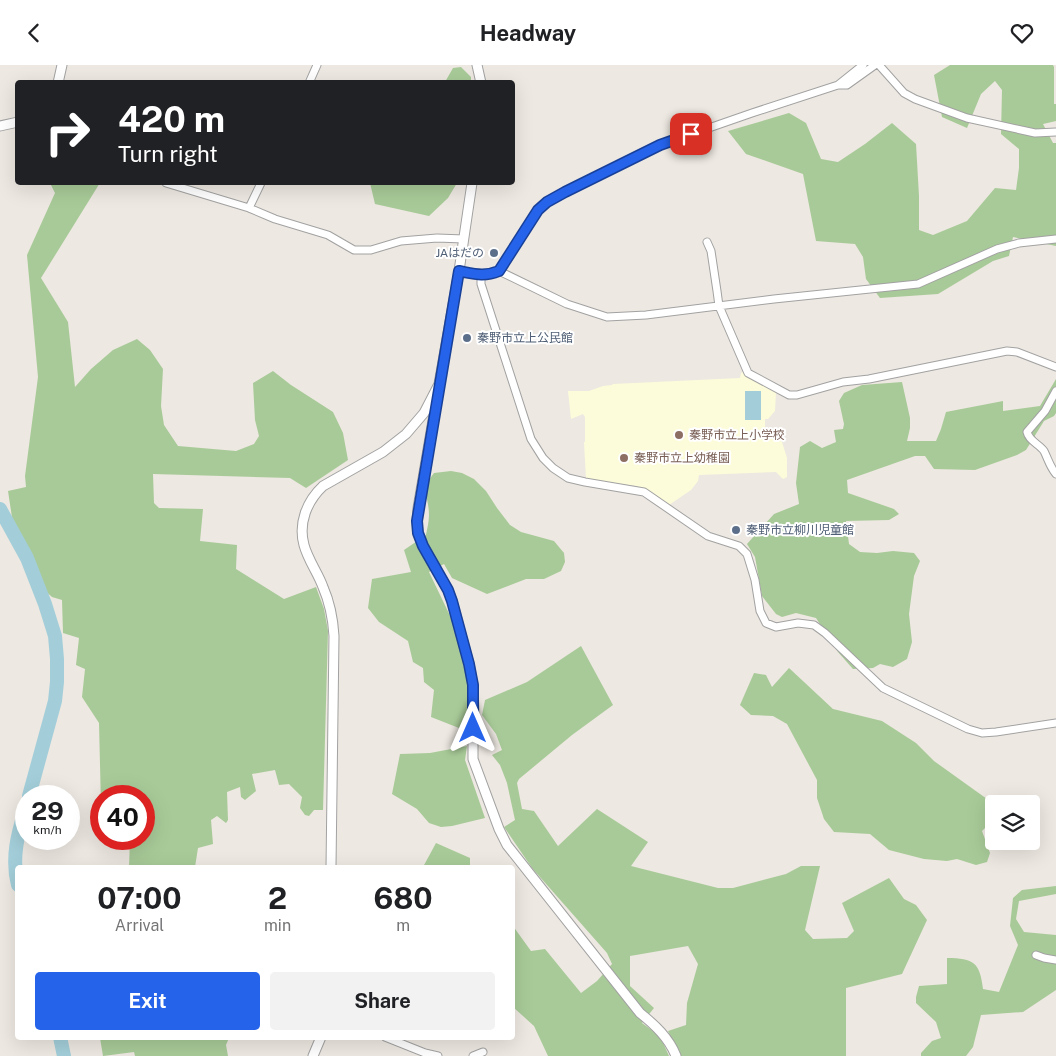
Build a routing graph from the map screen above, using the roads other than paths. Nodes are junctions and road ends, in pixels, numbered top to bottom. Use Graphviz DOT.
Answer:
graph roads {
  1 [pos="62,65"];
  2 [pos="317,65"];
  3 [pos="477,65"];
  4 [pos="864,65"];
  5 [pos="877,65"];
  6 [pos="59,80"];
  7 [pos="310,80"];
  8 [pos="480,80"];
  9 [pos="838,85"];
  10 [pos="15,123"];
  11 [pos="0,126"];
  12 [pos="1056,132"];
  13 [pos="173,185"];
  14 [pos="260,185"];
  15 [pos="472,185"];
  16 [pos="249,208"];
  17 [pos="464,239"];
  18 [pos="1056,239"];
  19 [pos="708,242"];
  20 [pos="459,271"];
  21 [pos="499,271"];
  22 [pos="481,275"];
  23 [pos="719,307"];
  24 [pos="1056,367"];
  25 [pos="439,384"];
  26 [pos="1056,391"];
  27 [pos="1056,474"];
  28 [pos="1056,723"];
  29 [pos="331,865"];
  30 [pos="1036,955"];
  31 [pos="1056,960"];
  32 [pos="320,1040"];
  33 [pos="394,1040"];
  34 [pos="483,1052"];
  35 [pos="313,1056"];
  36 [pos="438,1056"];
  37 [pos="473,1056"];
  38 [pos="676,1056"];
  1 -- 6 [label="street"];
  2 -- 7 [label="street"];
  3 -- 8 [label="street"];
  4 -- 9 [label="street"];
  5 -- 9 [label="street"];
  5 -- 12 [label="street"];
  9 -- 21 [label="street"];
  10 -- 11 [label="street"];
  13 -- 16 [label="street"];
  14 -- 16 [label="street"];
  15 -- 17 [label="street"];
  16 -- 17 [label="street"];
  17 -- 20 [label="street"];
  18 -- 23 [label="street"];
  19 -- 23 [label="street"];
  20 -- 22 [label="street"];
  20 -- 25 [label="street"];
  21 -- 22 [label="street"];
  21 -- 23 [label="street"];
  22 -- 28 [label="street"];
  23 -- 24 [label="street"];
  25 -- 29 [label="street"];
  25 -- 38 [label="street"];
  26 -- 27 [label="street"];
  30 -- 31 [label="street"];
  32 -- 35 [label="street"];
  33 -- 36 [label="street"];
  34 -- 37 [label="street"];
}
